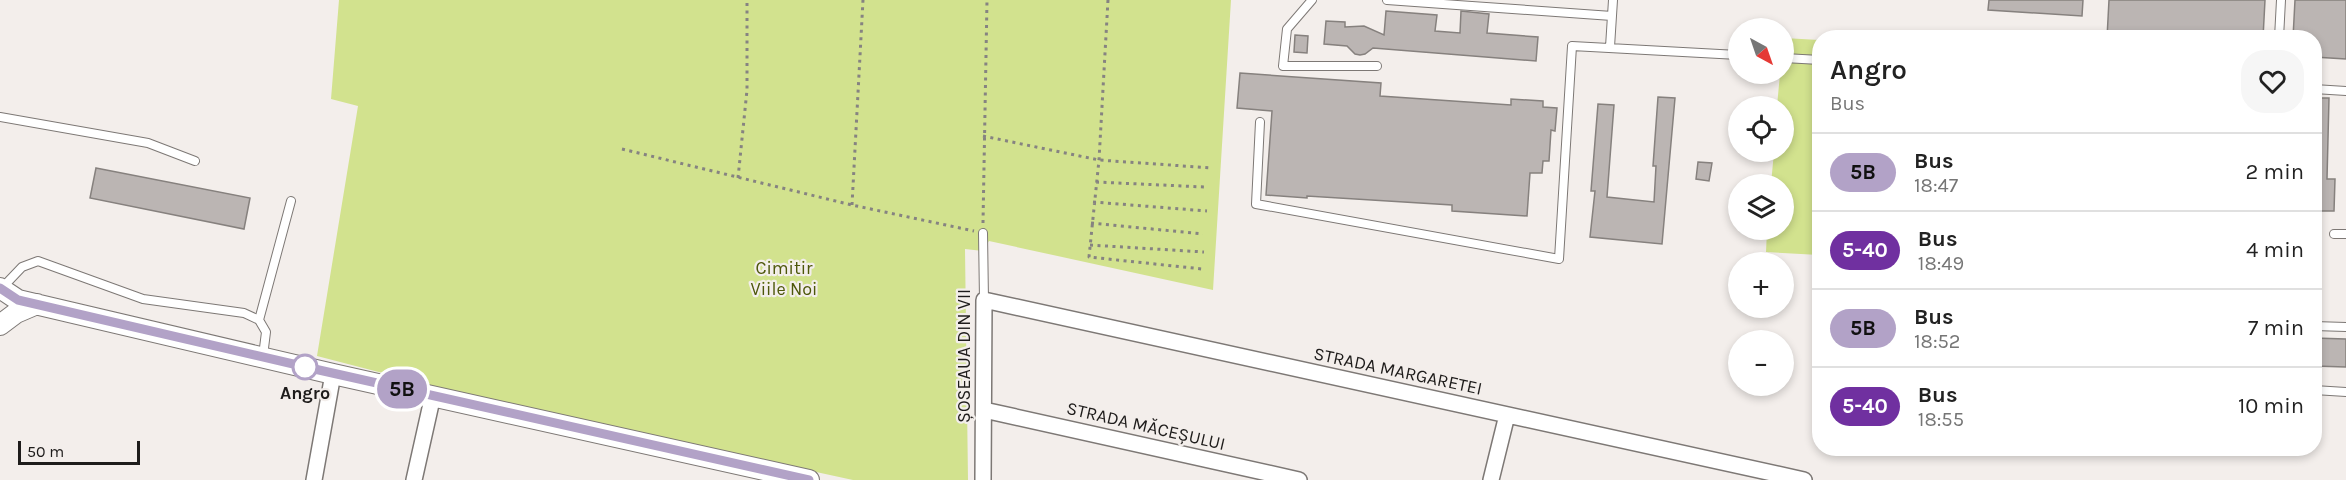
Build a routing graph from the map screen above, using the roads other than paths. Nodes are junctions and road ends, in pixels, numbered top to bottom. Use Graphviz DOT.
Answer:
graph roads {
  1 [pos="1312,0"];
  2 [pos="1387,0"];
  3 [pos="1613,0"];
  4 [pos="2281,0"];
  5 [pos="1612,16"];
  6 [pos="2279,30"];
  7 [pos="1610,47"];
  8 [pos="1728,54"];
  9 [pos="1794,59"];
  10 [pos="1812,60"];
  11 [pos="1377,66"];
  12 [pos="2322,90"];
  13 [pos="2346,91"];
  14 [pos="0,117"];
  15 [pos="1260,122"];
  16 [pos="195,161"];
  17 [pos="291,201"];
  18 [pos="983,233"];
  19 [pos="2334,234"];
  20 [pos="2346,234"];
  21 [pos="0,288"];
  22 [pos="984,300"];
  23 [pos="37,304"];
  24 [pos="259,320"];
  25 [pos="0,325"];
  26 [pos="2322,326"];
  27 [pos="2346,327"];
  28 [pos="263,357"];
  29 [pos="333,374"];
  30 [pos="2322,390"];
  31 [pos="2346,392"];
  32 [pos="433,395"];
  33 [pos="984,410"];
  34 [pos="1507,415"];
  35 [pos="314,480"];
  36 [pos="414,480"];
  37 [pos="808,480"];
  38 [pos="983,480"];
  39 [pos="1299,480"];
  40 [pos="1491,480"];
  41 [pos="1804,480"];
  1 -- 11 [label="lane"];
  2 -- 5 [label="lane"];
  3 -- 5 [label="lane"];
  4 -- 6 [label="lane"];
  5 -- 7 [label="lane"];
  7 -- 8 [label="lane"];
  7 -- 15 [label="lane"];
  9 -- 10 [label="lane"];
  12 -- 13 [label="lane"];
  14 -- 16 [label="lane"];
  17 -- 24 [label="lane"];
  18 -- 22 [label="lane, ȘOSEAUA DIN VII"];
  19 -- 20 [label="lane"];
  21 -- 23 [label="street"];
  21 -- 24 [label="lane"];
  22 -- 33 [label="street, ȘOSEAUA DIN VII"];
  22 -- 34 [label="street, STRADA MARGARETEI"];
  23 -- 25 [label="street"];
  23 -- 28 [label="street"];
  24 -- 28 [label="lane"];
  26 -- 27 [label="lane"];
  28 -- 29 [label="street"];
  29 -- 32 [label="street"];
  29 -- 35 [label="street"];
  30 -- 31 [label="lane"];
  32 -- 36 [label="street"];
  32 -- 37 [label="street"];
  33 -- 38 [label="street, ȘOSEAUA DIN VII"];
  33 -- 39 [label="street, STRADA MĂCEȘULUI"];
  34 -- 40 [label="street"];
  34 -- 41 [label="street, STRADA MARGARETEI"];
}
